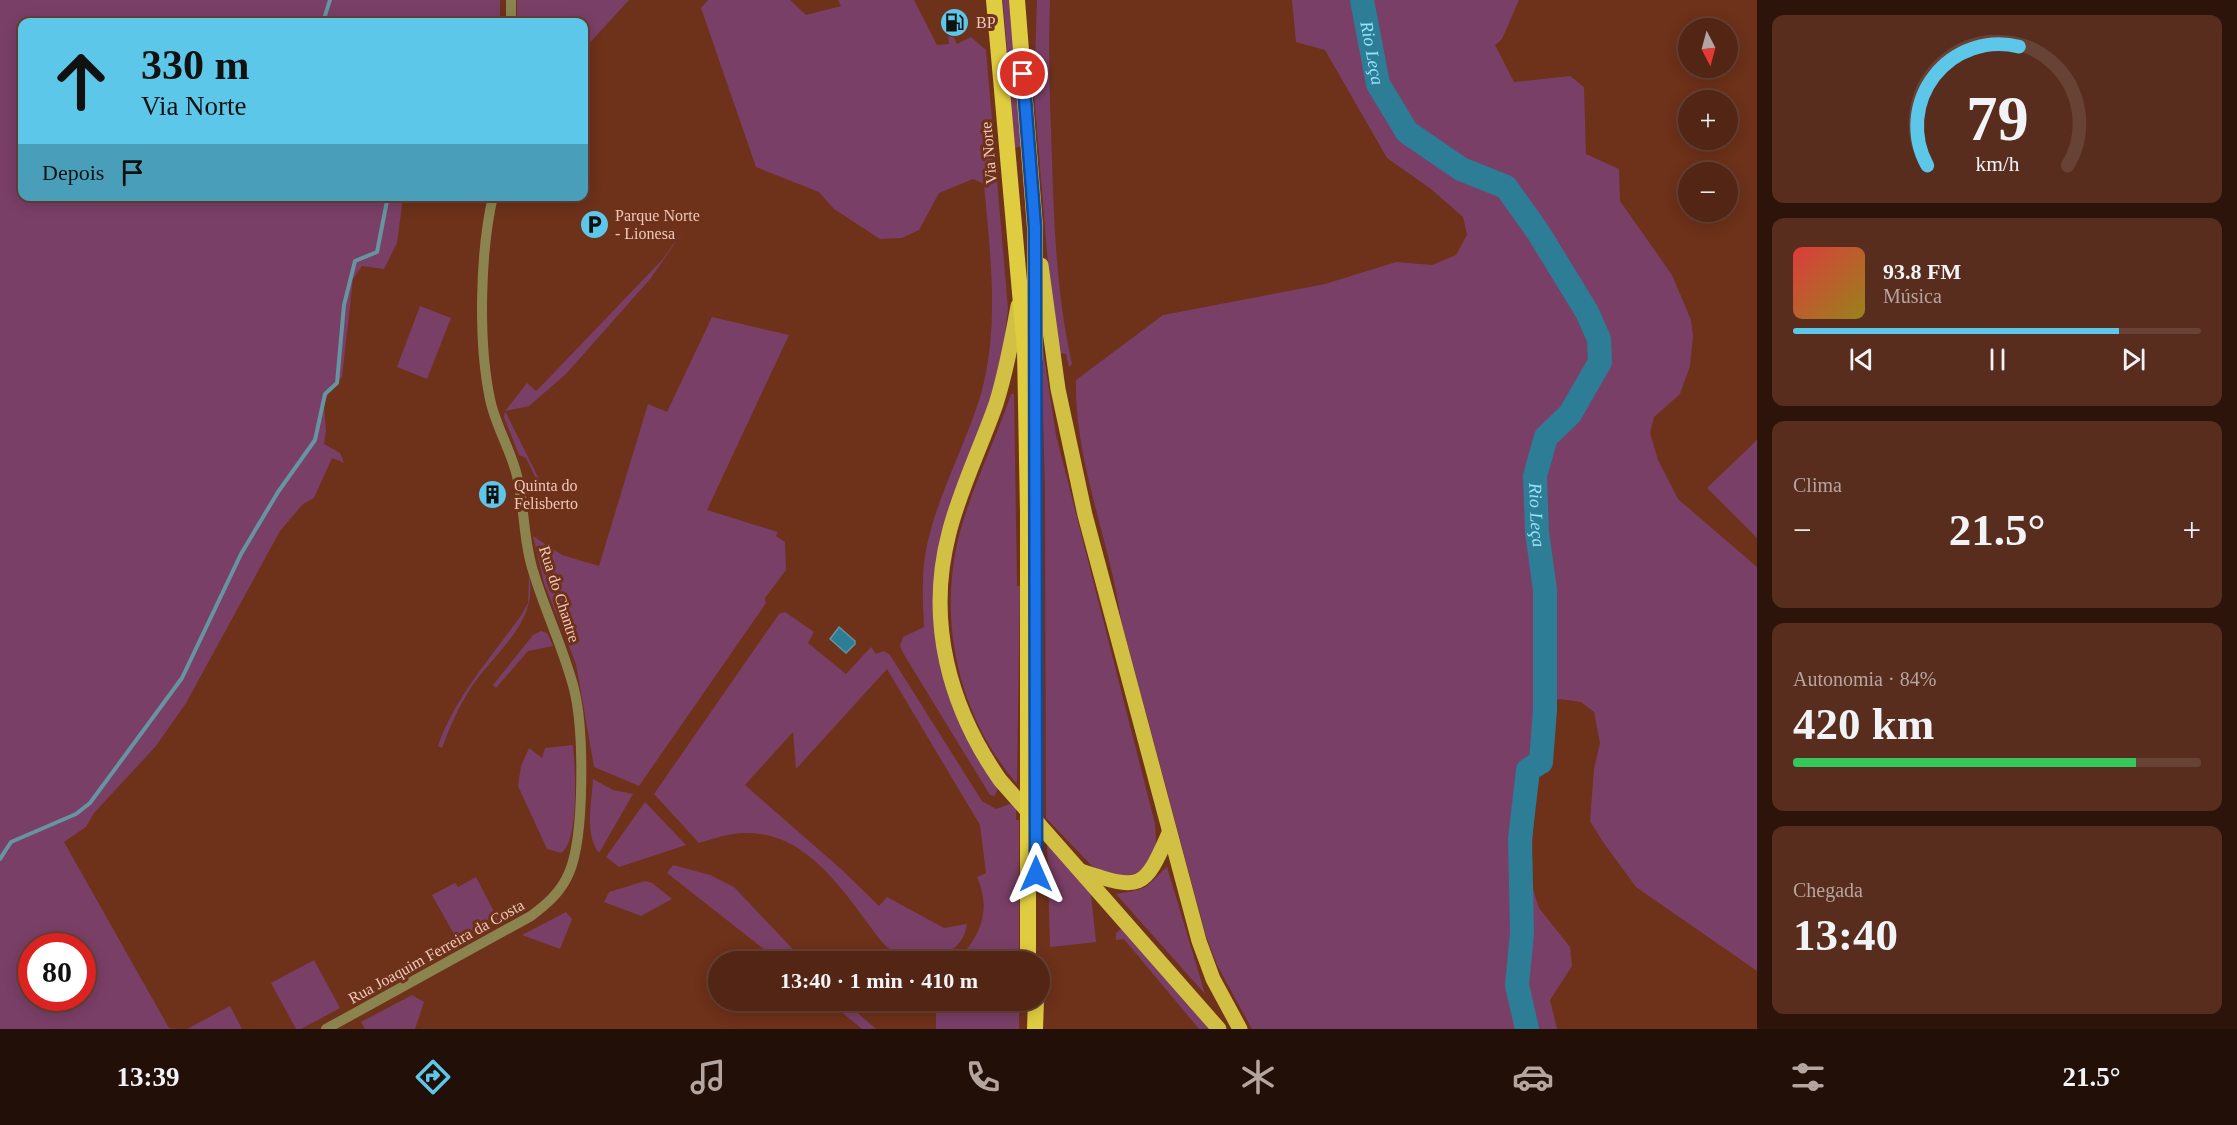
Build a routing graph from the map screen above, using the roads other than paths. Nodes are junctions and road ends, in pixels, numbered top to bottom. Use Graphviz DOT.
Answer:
graph roads {
  1 [pos="511,0"];
  2 [pos="994,0"];
  3 [pos="1017,0"];
  4 [pos="511,18"];
  5 [pos="492,201"];
  6 [pos="1035,227"];
  7 [pos="1018,304"];
  8 [pos="1032,801"];
  9 [pos="1032,826"];
  10 [pos="1169,833"];
  11 [pos="1081,871"];
  12 [pos="557,893"];
  13 [pos="1028,951"];
  14 [pos="1036,951"];
  15 [pos="1028,1011"];
  16 [pos="1035,1011"];
  17 [pos="326,1029"];
  18 [pos="1028,1029"];
  19 [pos="1035,1029"];
  20 [pos="1219,1029"];
  21 [pos="1240,1029"];
  1 -- 4 [label="street"];
  2 -- 7 [label="highway, Via Norte"];
  3 -- 6 [label="highway"];
  5 -- 12 [label="street, Rua do Chantre"];
  6 -- 8 [label="highway"];
  6 -- 10 [label="main road"];
  7 -- 8 [label="highway, Via Norte"];
  7 -- 11 [label="main road"];
  8 -- 9 [label="highway"];
  9 -- 13 [label="highway"];
  9 -- 14 [label="highway"];
  10 -- 11 [label="main road"];
  10 -- 21 [label="main road"];
  11 -- 20 [label="main road"];
  12 -- 17 [label="street, Rua Joaquim Ferreira da Costa"];
  15 -- 18 [label="highway"];
  16 -- 19 [label="highway"];
}
